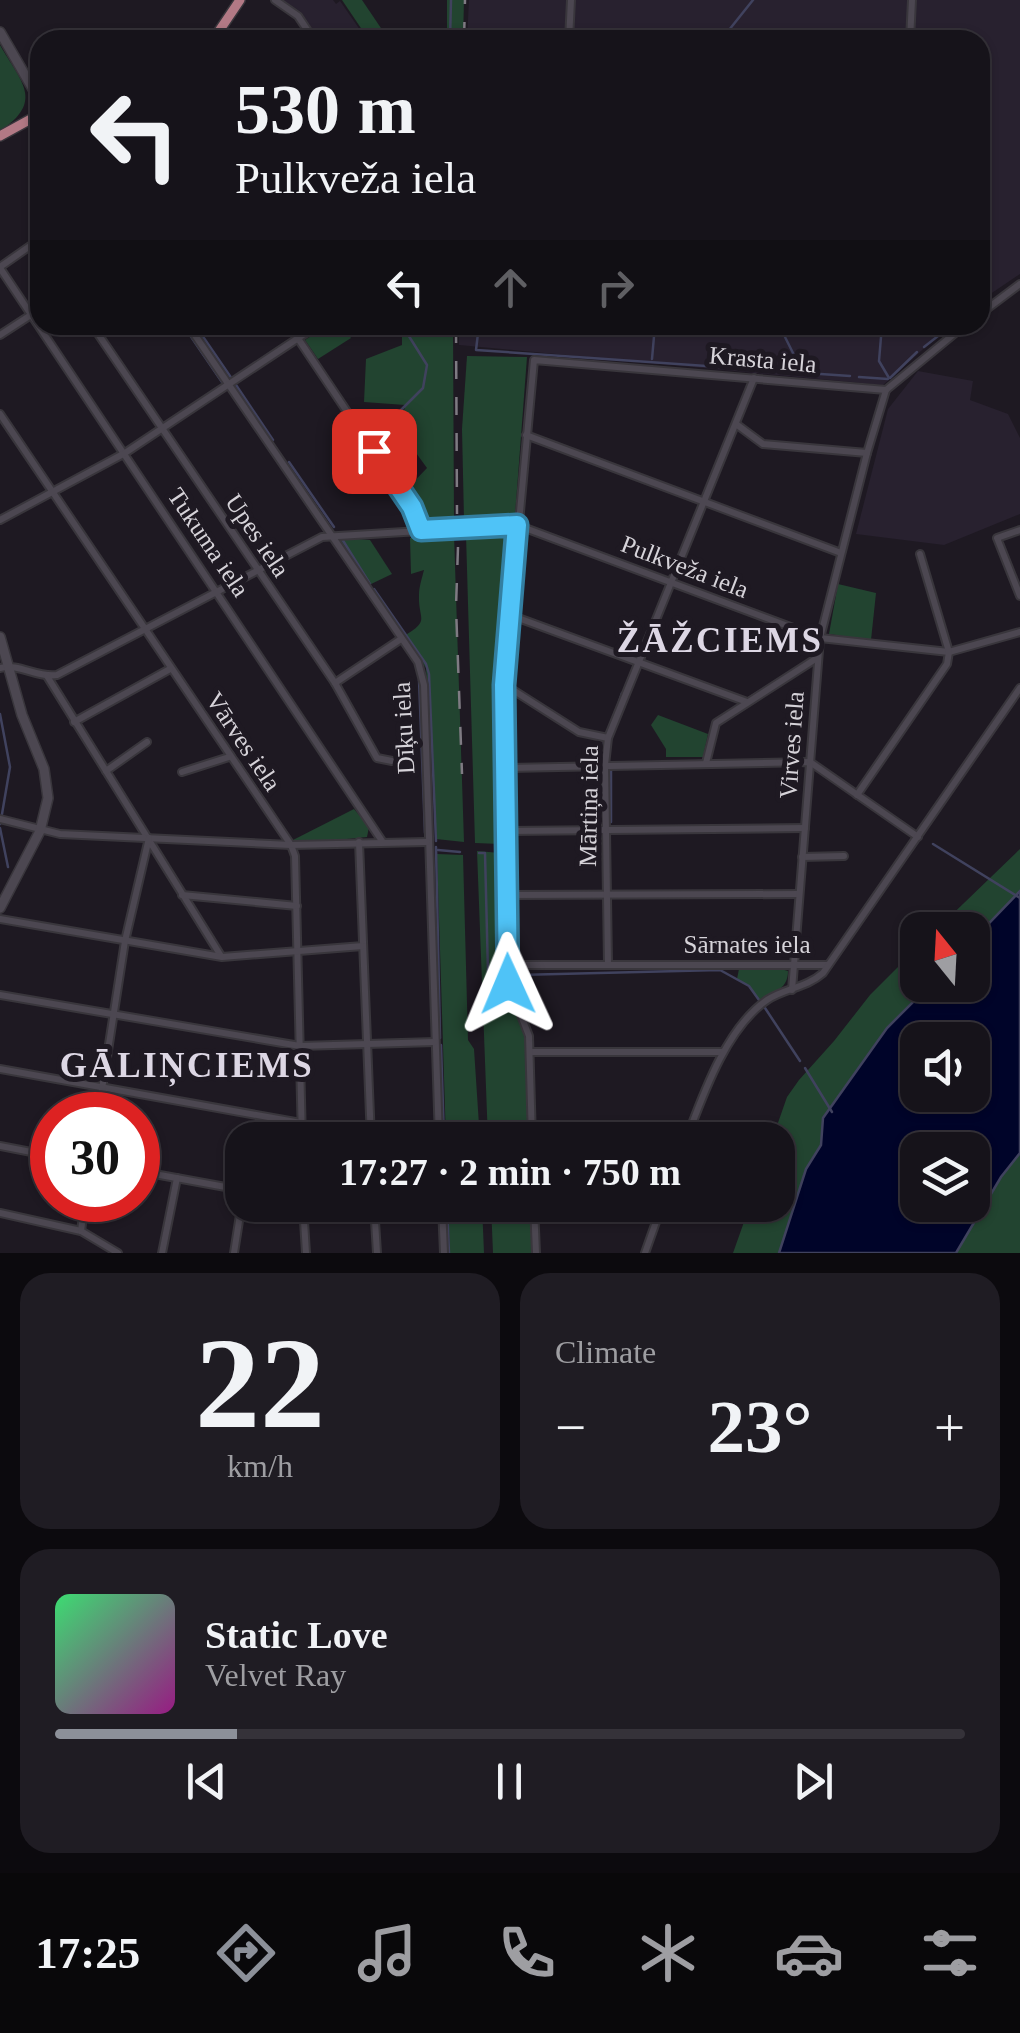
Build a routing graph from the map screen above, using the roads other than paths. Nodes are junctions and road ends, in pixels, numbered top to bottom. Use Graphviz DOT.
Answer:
graph roads {
  1 [pos="240,0"];
  2 [pos="276,0"];
  3 [pos="571,0"];
  4 [pos="912,0"];
  5 [pos="222,30"];
  6 [pos="307,30"];
  7 [pos="570,30"];
  8 [pos="910,30"];
  9 [pos="0,32"];
  10 [pos="30,84"];
  11 [pos="30,119"];
  12 [pos="0,136"];
  13 [pos="30,246"];
  14 [pos="0,267"];
  15 [pos="1020,284"];
  16 [pos="990,306"];
  17 [pos="30,312"];
  18 [pos="30,316"];
  19 [pos="0,335"];
  20 [pos="45,335"];
  21 [pos="99,335"];
  22 [pos="195,335"];
  23 [pos="296,335"];
  24 [pos="303,335"];
  25 [pos="953,335"];
  26 [pos="298,338"];
  27 [pos="754,378"];
  28 [pos="230,384"];
  29 [pos="886,390"];
  30 [pos="0,414"];
  31 [pos="736,424"];
  32 [pos="162,429"];
  33 [pos="526,435"];
  34 [pos="125,453"];
  35 [pos="867,453"];
  36 [pos="52,492"];
  37 [pos="704,502"];
  38 [pos="0,520"];
  39 [pos="517,525"];
  40 [pos="421,530"];
  41 [pos="1020,530"];
  42 [pos="334,535"];
  43 [pos="841,553"];
  44 [pos="920,554"];
  45 [pos="258,571"];
  46 [pos="672,582"];
  47 [pos="218,592"];
  48 [pos="1020,596"];
  49 [pos="510,615"];
  50 [pos="144,629"];
  51 [pos="1020,632"];
  52 [pos="0,637"];
  53 [pos="401,638"];
  54 [pos="820,638"];
  55 [pos="949,652"];
  56 [pos="818,657"];
  57 [pos="638,663"];
  58 [pos="4,667"];
  59 [pos="170,669"];
  60 [pos="47,676"];
  61 [pos="335,683"];
  62 [pos="504,685"];
  63 [pos="1020,688"];
  64 [pos="747,702"];
  65 [pos="74,722"];
  66 [pos="608,738"];
  67 [pos="148,742"];
  68 [pos="229,757"];
  69 [pos="392,761"];
  70 [pos="810,762"];
  71 [pos="706,763"];
  72 [pos="605,765"];
  73 [pos="507,768"];
  74 [pos="106,770"];
  75 [pos="182,772"];
  76 [pos="856,795"];
  77 [pos="0,818"];
  78 [pos="805,828"];
  79 [pos="606,830"];
  80 [pos="40,831"];
  81 [pos="506,831"];
  82 [pos="149,836"];
  83 [pos="918,837"];
  84 [pos="382,841"];
  85 [pos="358,842"];
  86 [pos="427,842"];
  87 [pos="291,845"];
  88 [pos="844,856"];
  89 [pos="802,857"];
  90 [pos="182,894"];
  91 [pos="607,894"];
  92 [pos="799,894"];
  93 [pos="507,895"];
  94 [pos="297,906"];
  95 [pos="0,908"];
  96 [pos="0,920"];
  97 [pos="125,941"];
  98 [pos="363,946"];
  99 [pos="298,949"];
  100 [pos="222,957"];
  101 [pos="608,964"];
  102 [pos="793,964"];
  103 [pos="829,965"];
  104 [pos="508,966"];
  105 [pos="792,990"];
  106 [pos="0,995"];
  107 [pos="114,1014"];
  108 [pos="435,1042"];
  109 [pos="368,1044"];
  110 [pos="300,1046"];
  111 [pos="530,1052"];
  112 [pos="722,1052"];
  113 [pos="0,1070"];
  114 [pos="102,1088"];
  115 [pos="101,1092"];
  116 [pos="295,1122"];
  117 [pos="301,1122"];
  118 [pos="370,1122"];
  119 [pos="438,1122"];
  120 [pos="532,1122"];
  121 [pos="693,1122"];
  122 [pos="0,1146"];
  123 [pos="30,1152"];
  124 [pos="160,1175"];
  125 [pos="176,1178"];
  126 [pos="225,1187"];
  127 [pos="0,1213"];
  128 [pos="81,1222"];
  129 [pos="239,1222"];
  130 [pos="304,1222"];
  131 [pos="375,1222"];
  132 [pos="443,1222"];
  133 [pos="535,1222"];
  134 [pos="656,1222"];
  135 [pos="80,1231"];
  136 [pos="235,1248"];
  137 [pos="118,1253"];
  138 [pos="162,1253"];
  139 [pos="306,1253"];
  140 [pos="377,1253"];
  141 [pos="444,1253"];
  142 [pos="536,1253"];
  143 [pos="645,1253"];
  1 -- 5 [label="main road"];
  2 -- 6 [label="street"];
  3 -- 7 [label="street"];
  4 -- 8 [label="street"];
  9 -- 10 [label="street"];
  11 -- 12 [label="main road"];
  13 -- 14 [label="street"];
  14 -- 17 [label="street, Tukuma iela"];
  15 -- 16 [label="street"];
  18 -- 19 [label="street"];
  20 -- 34 [label="street, Tukuma iela"];
  21 -- 32 [label="street, Upes iela"];
  22 -- 28 [label="street, Dīķu iela"];
  23 -- 26 [label="street"];
  24 -- 26 [label="street"];
  25 -- 29 [label="street"];
  26 -- 28 [label="street"];
  26 -- 40 [label="street"];
  27 -- 29 [label="street, Krasta iela"];
  27 -- 31 [label="street, Mārtiņa iela"];
  27 -- 33 [label="street, Krasta iela"];
  28 -- 32 [label="street"];
  28 -- 42 [label="street, Dīķu iela"];
  29 -- 35 [label="street, Virves iela"];
  30 -- 36 [label="street, Vārves iela"];
  31 -- 35 [label="street"];
  31 -- 37 [label="street, Mārtiņa iela"];
  32 -- 34 [label="street"];
  32 -- 45 [label="street, Upes iela"];
  33 -- 37 [label="street"];
  33 -- 39 [label="street"];
  34 -- 36 [label="street"];
  34 -- 47 [label="street, Tukuma iela"];
  35 -- 43 [label="street, Virves iela"];
  36 -- 38 [label="street"];
  36 -- 50 [label="street, Vārves iela"];
  37 -- 43 [label="street"];
  37 -- 46 [label="street, Mārtiņa iela"];
  39 -- 40 [label="street, Pulkveža iela"];
  39 -- 46 [label="street, Pulkveža iela"];
  39 -- 49 [label="street"];
  40 -- 42 [label="street, Pulkveža iela"];
  41 -- 48 [label="street"];
  42 -- 45 [label="street"];
  42 -- 53 [label="street, Dīķu iela"];
  43 -- 54 [label="street, Virves iela"];
  44 -- 55 [label="street"];
  45 -- 47 [label="street"];
  45 -- 61 [label="street, Upes iela"];
  46 -- 54 [label="street, Pulkveža iela"];
  46 -- 57 [label="street, Mārtiņa iela"];
  47 -- 50 [label="street"];
  47 -- 84 [label="street, Tukuma iela"];
  49 -- 57 [label="street"];
  49 -- 62 [label="street"];
  50 -- 59 [label="street, Vārves iela"];
  50 -- 60 [label="street"];
  51 -- 55 [label="street, Pulkveža iela"];
  52 -- 58 [label="street"];
  53 -- 61 [label="street"];
  53 -- 86 [label="street, Dīķu iela"];
  54 -- 55 [label="street, Pulkveža iela"];
  54 -- 56 [label="street, Virves iela"];
  55 -- 76 [label="street"];
  56 -- 64 [label="street"];
  56 -- 70 [label="street, Virves iela"];
  57 -- 64 [label="street"];
  57 -- 66 [label="street, Mārtiņa iela"];
  58 -- 60 [label="street"];
  58 -- 80 [label="street"];
  59 -- 65 [label="street"];
  59 -- 68 [label="street, Vārves iela"];
  60 -- 65 [label="street"];
  61 -- 69 [label="street, Upes iela"];
  62 -- 66 [label="street"];
  62 -- 73 [label="street"];
  63 -- 83 [label="street, Sārnates iela"];
  64 -- 71 [label="street"];
  65 -- 74 [label="street"];
  66 -- 72 [label="street, Mārtiņa iela"];
  67 -- 74 [label="street"];
  68 -- 75 [label="street"];
  68 -- 87 [label="street, Vārves iela"];
  70 -- 71 [label="street"];
  70 -- 76 [label="street"];
  70 -- 78 [label="street, Virves iela"];
  71 -- 72 [label="street"];
  72 -- 73 [label="street"];
  72 -- 79 [label="street, Mārtiņa iela"];
  73 -- 81 [label="street"];
  74 -- 82 [label="street"];
  76 -- 83 [label="street"];
  77 -- 80 [label="street"];
  78 -- 79 [label="street"];
  78 -- 89 [label="street, Virves iela"];
  79 -- 81 [label="street"];
  79 -- 91 [label="street, Mārtiņa iela"];
  80 -- 82 [label="street"];
  80 -- 95 [label="street"];
  81 -- 93 [label="street"];
  82 -- 87 [label="street"];
  82 -- 90 [label="street"];
  82 -- 97 [label="street"];
  83 -- 103 [label="street, Sārnates iela"];
  84 -- 85 [label="street"];
  84 -- 86 [label="street"];
  85 -- 87 [label="street"];
  85 -- 98 [label="street"];
  86 -- 108 [label="street, Dīķu iela"];
  87 -- 94 [label="street, Vārves iela"];
  88 -- 89 [label="street"];
  89 -- 92 [label="street, Virves iela"];
  90 -- 94 [label="street"];
  90 -- 100 [label="street"];
  91 -- 92 [label="street"];
  91 -- 93 [label="street"];
  91 -- 101 [label="street, Mārtiņa iela"];
  92 -- 102 [label="street, Virves iela"];
  93 -- 104 [label="street"];
  94 -- 99 [label="street, Vārves iela"];
  96 -- 97 [label="street"];
  97 -- 100 [label="street"];
  97 -- 107 [label="street"];
  98 -- 99 [label="street"];
  98 -- 109 [label="street"];
  99 -- 100 [label="street"];
  99 -- 110 [label="street, Vārves iela"];
  101 -- 102 [label="street, Sārnates iela"];
  101 -- 104 [label="street, Sārnates iela"];
  102 -- 103 [label="street, Sārnates iela"];
  102 -- 105 [label="street, Virves iela"];
  103 -- 105 [label="street"];
  104 -- 111 [label="street"];
  105 -- 112 [label="street"];
  106 -- 107 [label="street"];
  107 -- 110 [label="street"];
  107 -- 114 [label="street"];
  108 -- 109 [label="street"];
  108 -- 119 [label="street, Dīķu iela"];
  109 -- 110 [label="street"];
  109 -- 118 [label="street"];
  110 -- 117 [label="street, Vārves iela"];
  111 -- 112 [label="street"];
  111 -- 120 [label="street"];
  112 -- 121 [label="street"];
  113 -- 114 [label="street"];
  114 -- 115 [label="street"];
  114 -- 116 [label="street"];
  122 -- 123 [label="street"];
  124 -- 125 [label="street"];
  125 -- 126 [label="street"];
  125 -- 138 [label="street"];
  127 -- 135 [label="street"];
  128 -- 135 [label="street"];
  129 -- 136 [label="street"];
  130 -- 139 [label="street"];
  131 -- 140 [label="street"];
  132 -- 141 [label="street"];
  133 -- 142 [label="street"];
  134 -- 143 [label="street"];
  135 -- 137 [label="street"];
}
